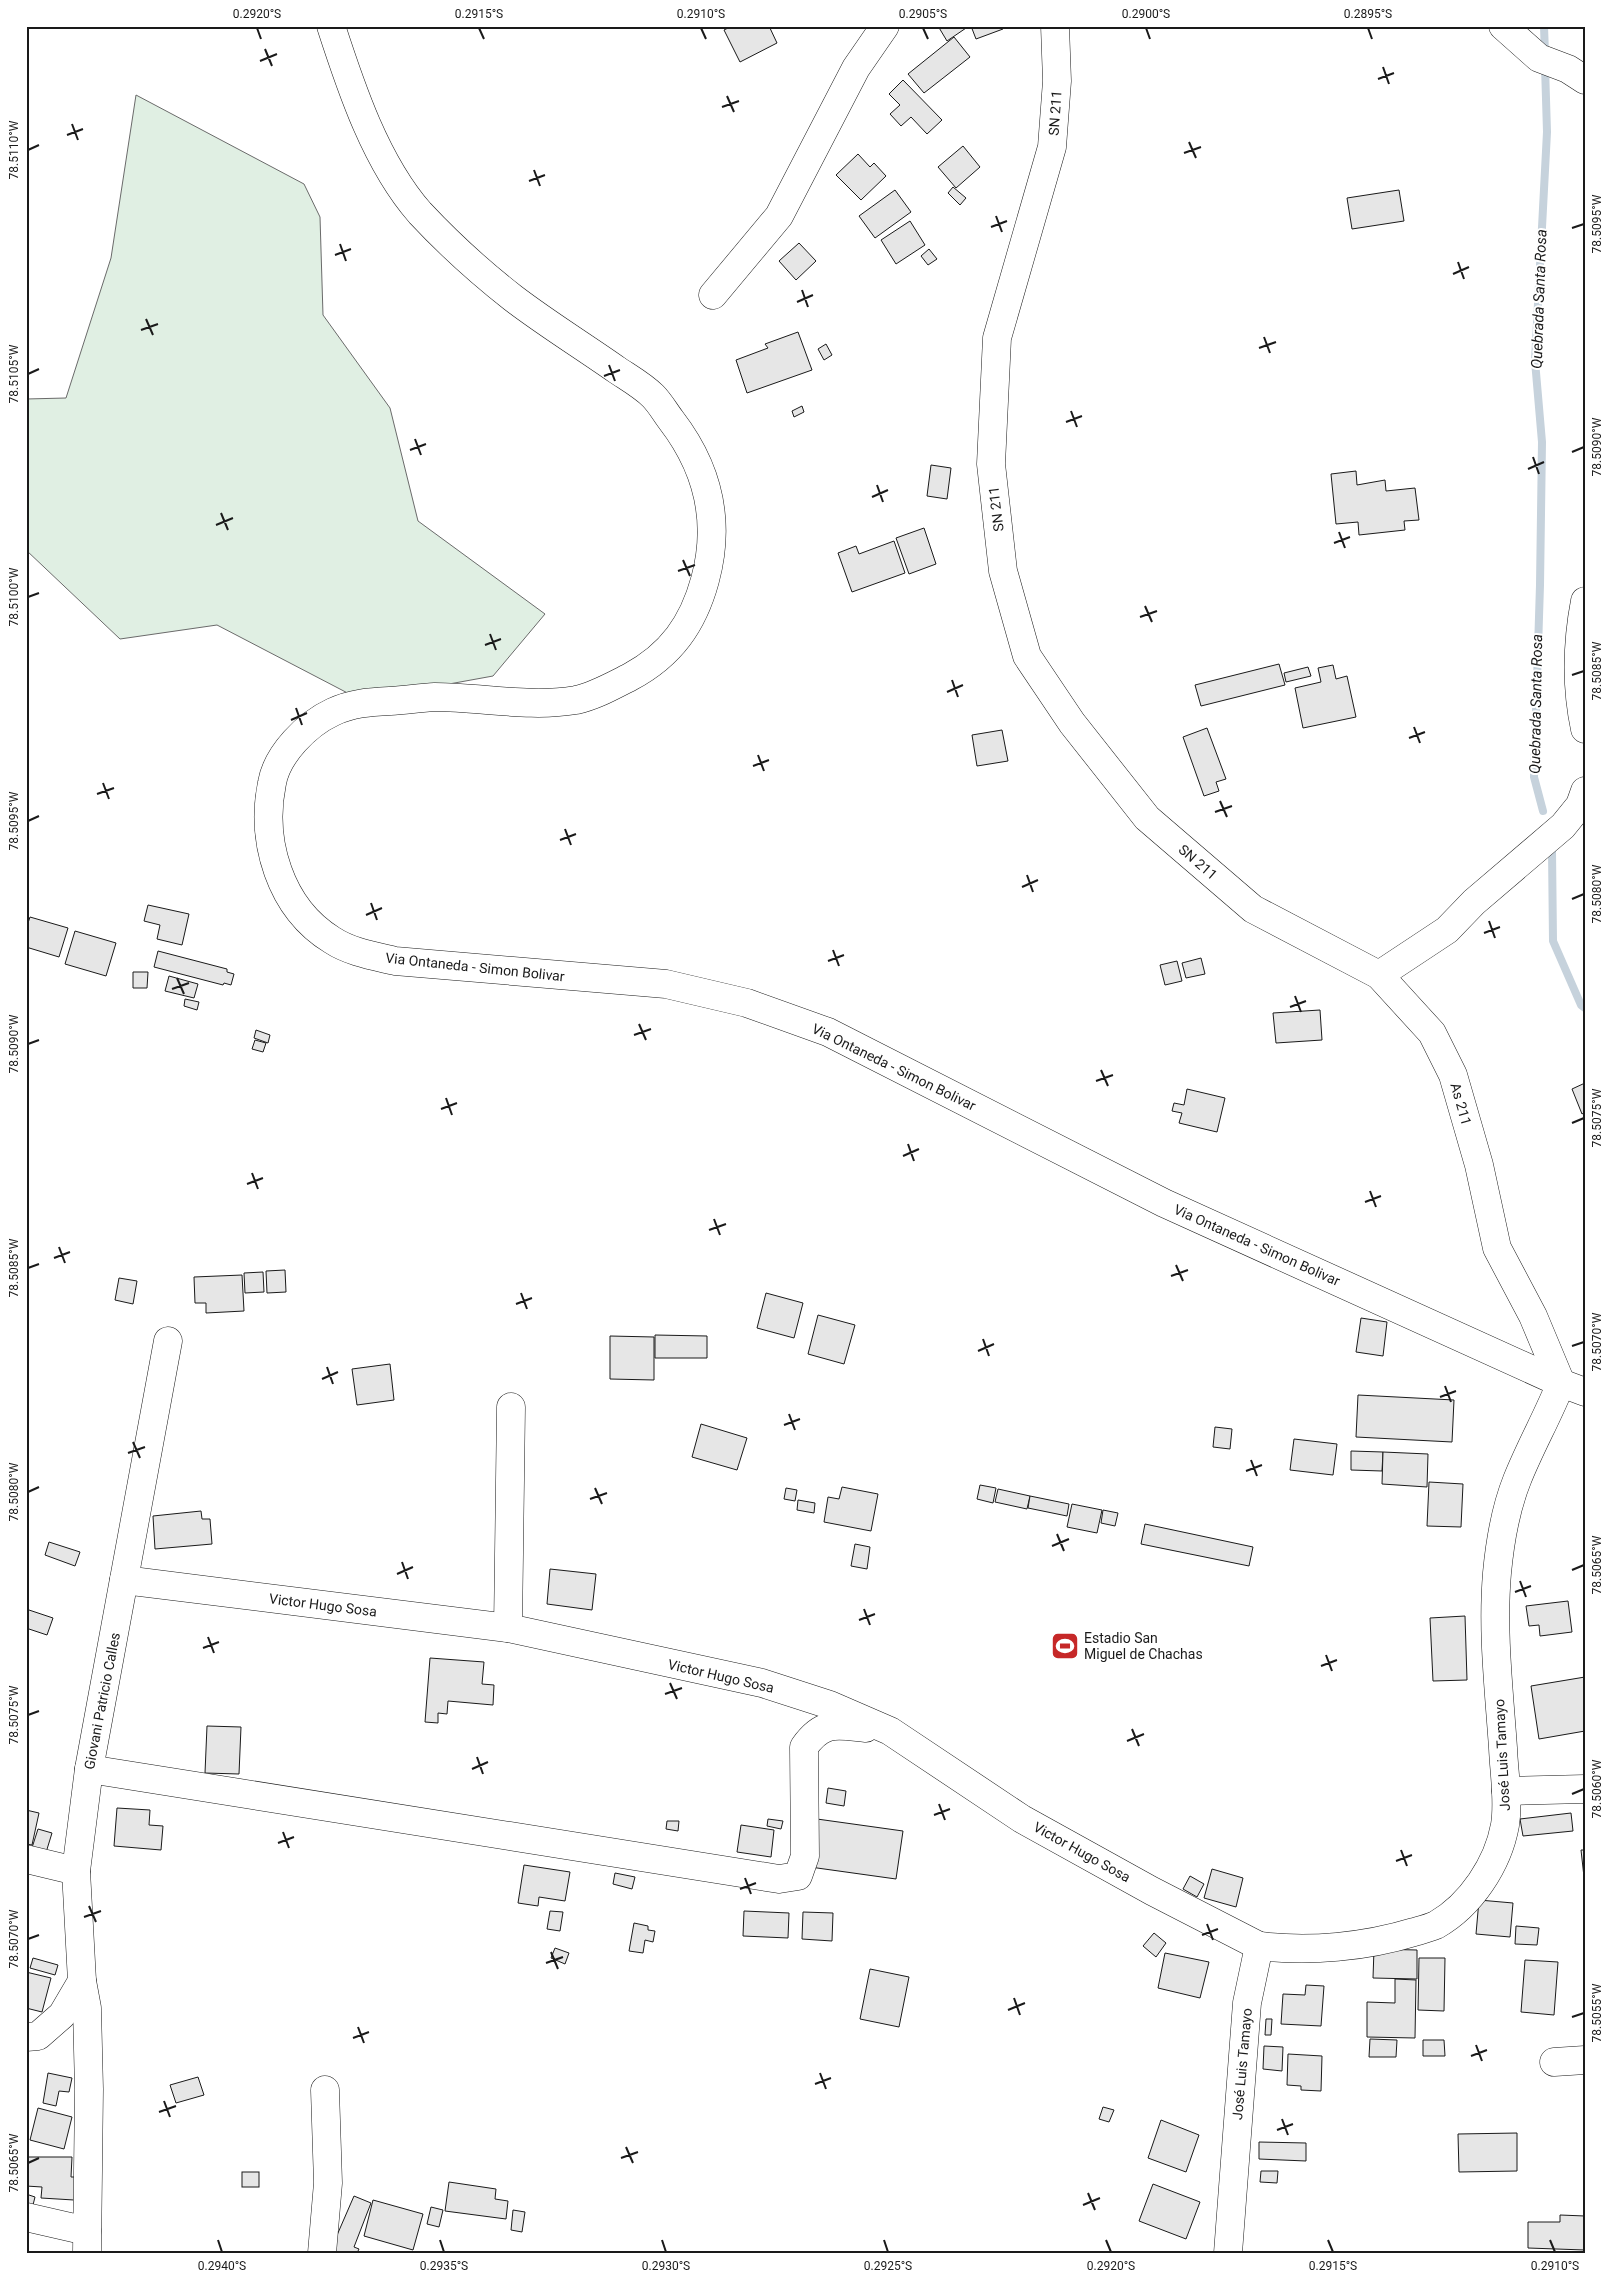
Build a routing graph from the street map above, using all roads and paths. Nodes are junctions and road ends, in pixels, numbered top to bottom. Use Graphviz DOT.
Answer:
graph roads {
  1 [pos="331,26"];
  2 [pos="885,26"];
  3 [pos="1055,26"];
  4 [pos="1503,26"];
  5 [pos="1577,75"];
  6 [pos="713,295"];
  7 [pos="1585,601"];
  8 [pos="1585,729"];
  9 [pos="1585,791"];
  10 [pos="1253,909"];
  11 [pos="1379,975"];
  12 [pos="168,1341"];
  13 [pos="1573,1388"];
  14 [pos="511,1407"];
  15 [pos="124,1580"];
  16 [pos="508,1628"];
  17 [pos="890,1731"];
  18 [pos="89,1769"];
  19 [pos="1585,1789"];
  20 [pos="1506,1791"];
  21 [pos="26,1859"];
  22 [pos="76,1871"];
  23 [pos="1259,1946"];
  24 [pos="82,1981"];
  25 [pos="26,2037"];
  26 [pos="1585,2060"];
  27 [pos="1554,2062"];
  28 [pos="324,2090"];
  29 [pos="26,2217"];
  30 [pos="87,2242"];
  31 [pos="322,2253"];
  32 [pos="1228,2253"];
  1 -- 13 [label="street, Via Ontaneda - Simon Bolivar"];
  2 -- 6 [label="street"];
  3 -- 10 [label="street, SN 211"];
  4 -- 5 [label="street"];
  7 -- 8 [label="street"];
  9 -- 11 [label="street"];
  10 -- 11 [label="street, As 211"];
  11 -- 13 [label="street, As 211"];
  12 -- 15 [label="street, Giovani Patricio Calles"];
  13 -- 20 [label="street, José Luis Tamayo"];
  14 -- 16 [label="street"];
  15 -- 16 [label="street, Victor Hugo Sosa"];
  15 -- 18 [label="street, Giovani Patricio Calles"];
  16 -- 17 [label="street, Victor Hugo Sosa"];
  17 -- 18 [label="street"];
  17 -- 23 [label="street, Victor Hugo Sosa"];
  18 -- 22 [label="street, Giovani Patricio Calles"];
  19 -- 20 [label="street"];
  20 -- 23 [label="street, José Luis Tamayo"];
  21 -- 22 [label="street"];
  22 -- 24 [label="street, Giovani Patricio Calles"];
  23 -- 32 [label="street, José Luis Tamayo"];
  24 -- 25 [label="street"];
  24 -- 30 [label="street, Giovani Patricio Calles"];
  26 -- 27 [label="street"];
  28 -- 31 [label="street"];
  29 -- 30 [label="street"];
}
